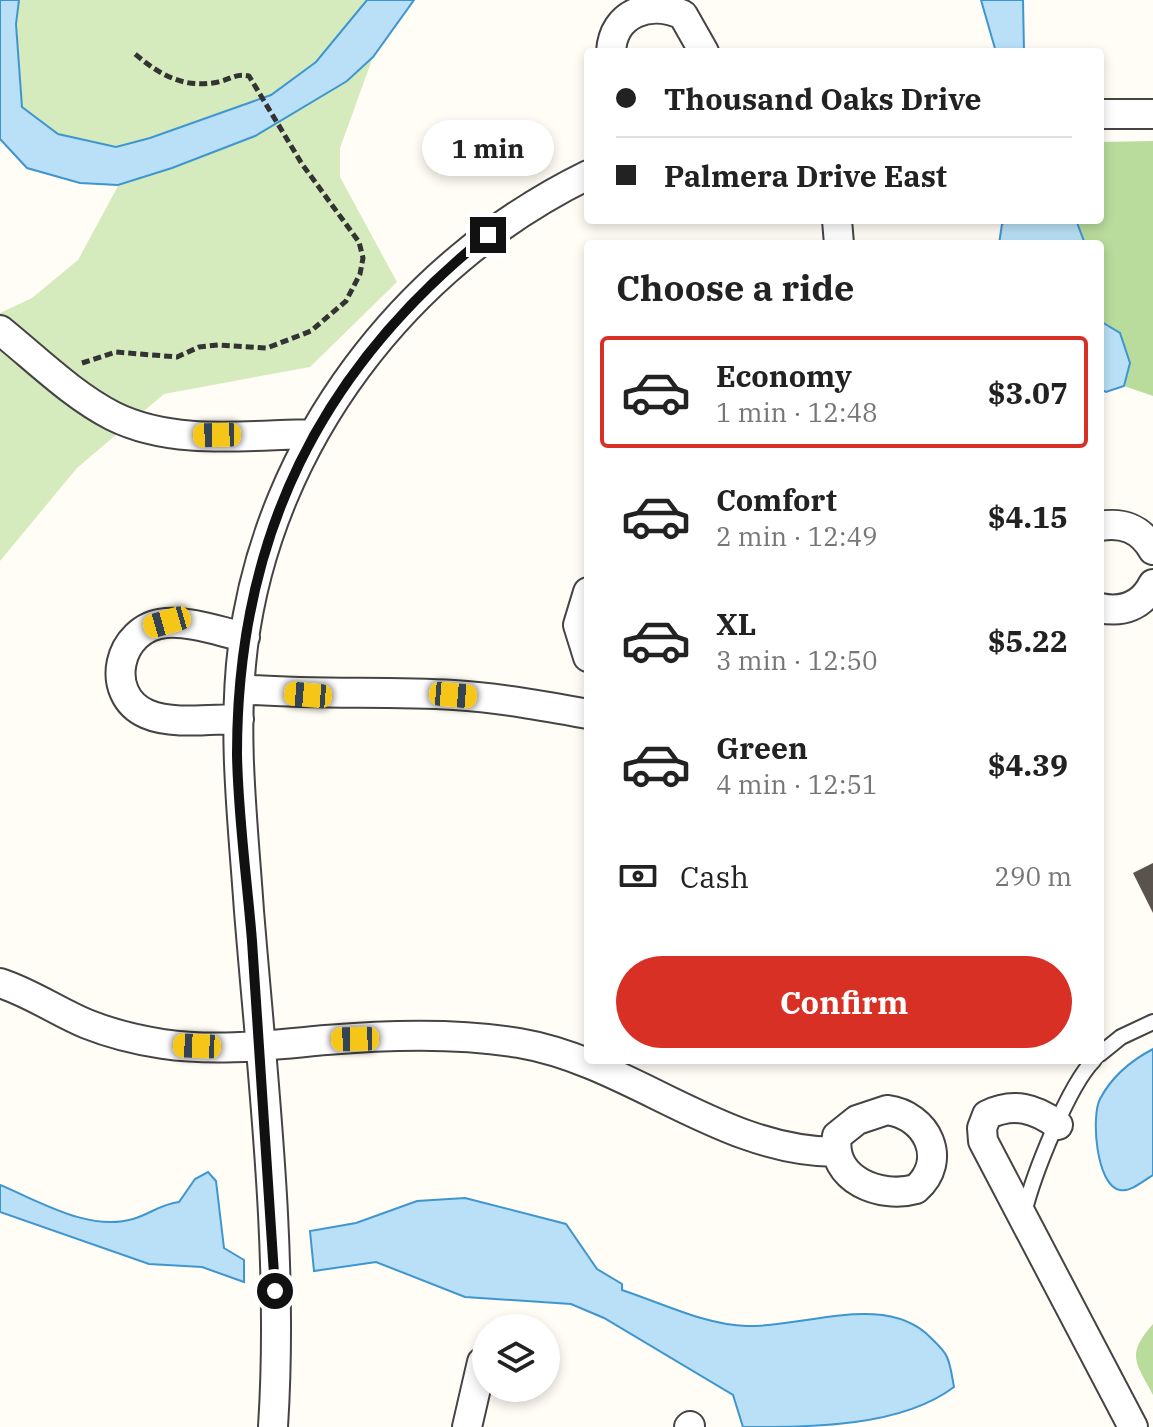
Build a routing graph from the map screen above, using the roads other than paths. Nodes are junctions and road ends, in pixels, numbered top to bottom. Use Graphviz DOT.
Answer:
graph roads {
  1 [pos="612,48"];
  2 [pos="702,48"];
  3 [pos="1104,114"];
  4 [pos="1153,114"];
  5 [pos="584,177"];
  6 [pos="0,330"];
  7 [pos="313,434"];
  8 [pos="1104,526"];
  9 [pos="1153,550"];
  10 [pos="1153,584"];
  11 [pos="584,605"];
  12 [pos="1104,609"];
  13 [pos="245,637"];
  14 [pos="584,644"];
  15 [pos="240,689"];
  16 [pos="584,713"];
  17 [pos="239,719"];
  18 [pos="0,983"];
  19 [pos="1153,1022"];
  20 [pos="260,1048"];
  21 [pos="1104,1051"];
  22 [pos="584,1062"];
  23 [pos="588,1064"];
  24 [pos="1092,1064"];
  25 [pos="1058,1125"];
  26 [pos="837,1152"];
  27 [pos="1023,1217"];
  28 [pos="473,1402"];
  29 [pos="273,1427"];
  30 [pos="467,1427"];
  31 [pos="1133,1427"];
  1 -- 2 [label="street"];
  3 -- 4 [label="street"];
  5 -- 7 [label="street"];
  6 -- 7 [label="street"];
  7 -- 13 [label="street"];
  8 -- 9 [label="street"];
  10 -- 12 [label="street"];
  11 -- 14 [label="street"];
  13 -- 15 [label="street"];
  13 -- 17 [label="street"];
  15 -- 16 [label="street"];
  15 -- 17 [label="street"];
  17 -- 20 [label="street"];
  18 -- 20 [label="street"];
  19 -- 21 [label="lane"];
  20 -- 22 [label="street"];
  20 -- 29 [label="street"];
  23 -- 26 [label="street"];
  24 -- 25 [label="lane"];
  25 -- 27 [label="lane"];
  25 -- 27 [label="street"];
  27 -- 31 [label="street"];
  28 -- 30 [label="street"];
}
